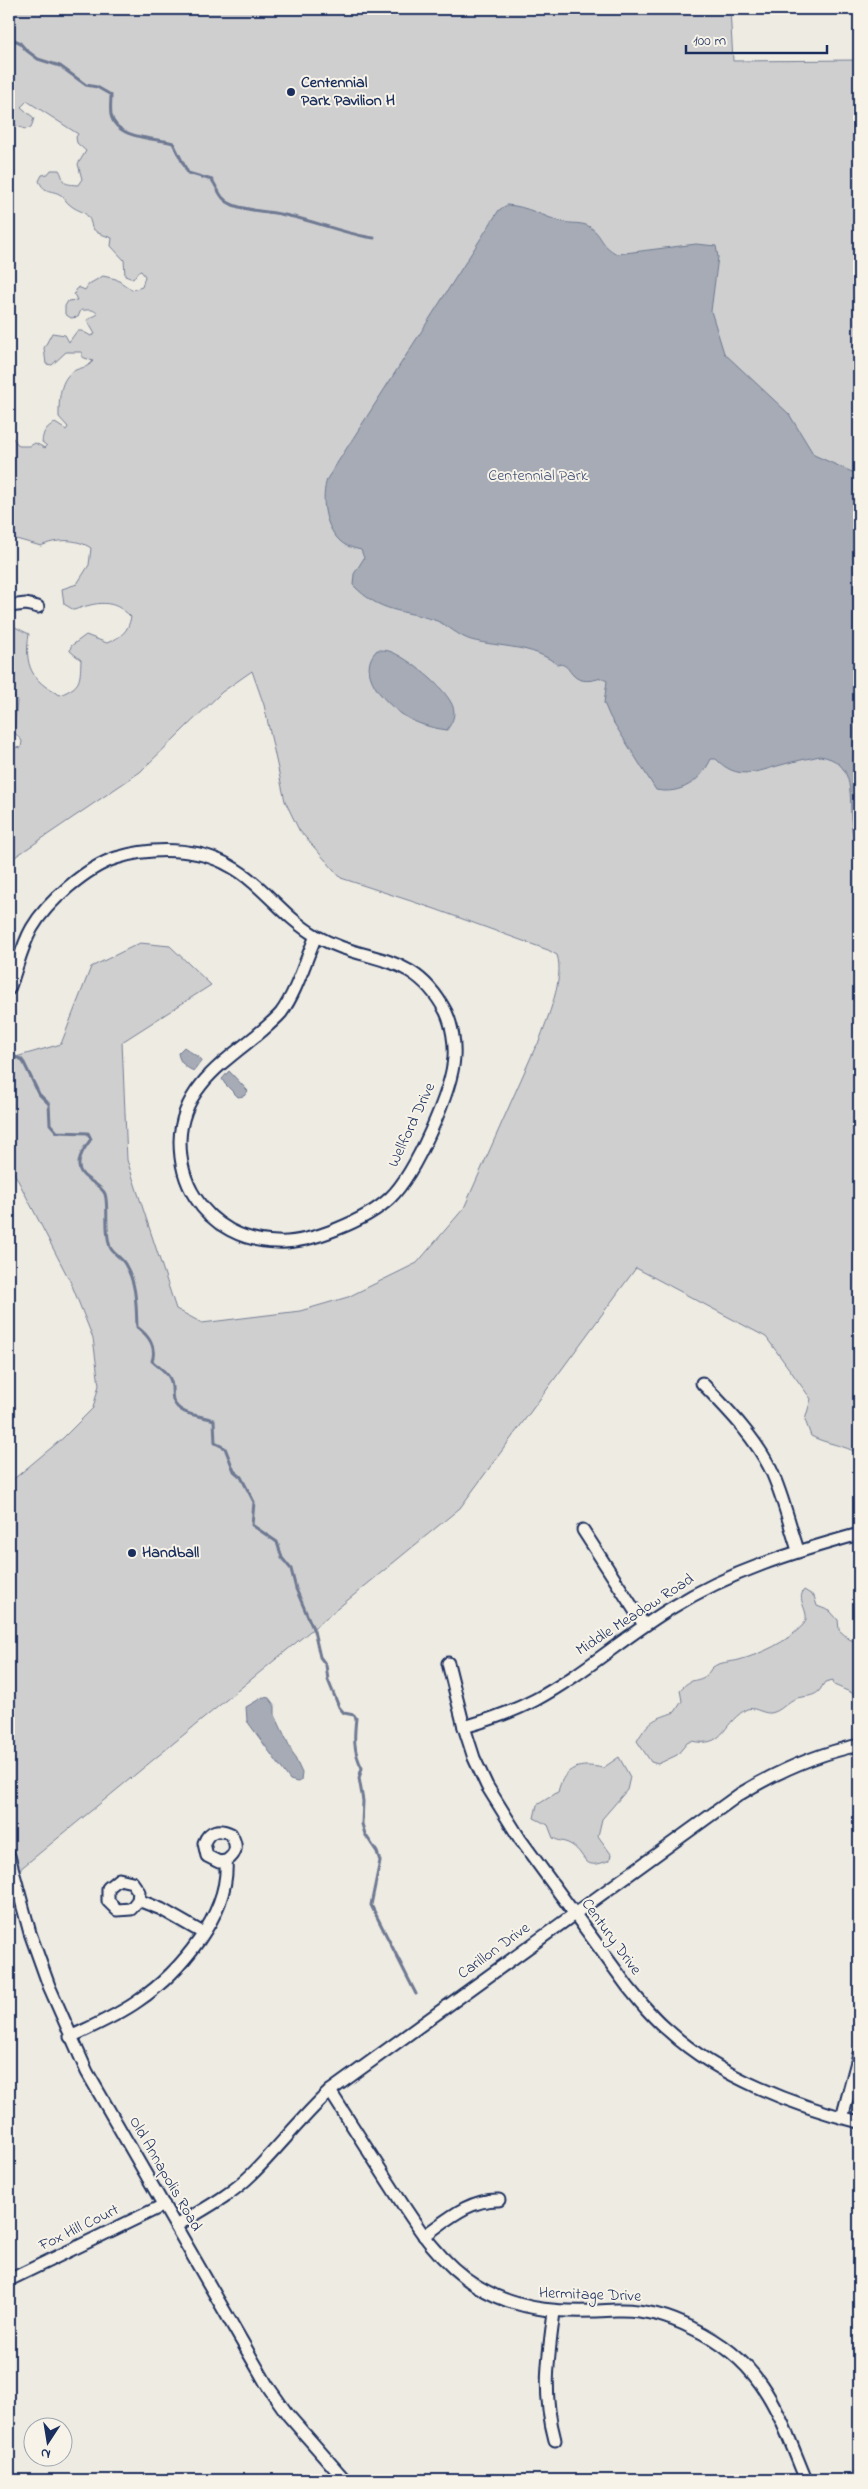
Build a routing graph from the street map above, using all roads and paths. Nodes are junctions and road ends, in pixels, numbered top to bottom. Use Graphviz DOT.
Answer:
graph roads {
  1 [pos="9,606"];
  2 [pos="38,607"];
  3 [pos="316,936"];
  4 [pos="9,989"];
  5 [pos="702,1384"];
  6 [pos="583,1530"];
  7 [pos="859,1534"];
  8 [pos="798,1550"];
  9 [pos="644,1625"];
  10 [pos="448,1663"];
  11 [pos="464,1727"];
  12 [pos="859,1745"];
  13 [pos="9,1856"];
  14 [pos="226,1861"];
  15 [pos="138,1900"];
  16 [pos="574,1912"];
  17 [pos="203,1934"];
  18 [pos="70,2037"];
  19 [pos="859,2054"];
  20 [pos="330,2091"];
  21 [pos="842,2118"];
  22 [pos="859,2122"];
  23 [pos="499,2200"];
  24 [pos="164,2205"];
  25 [pos="176,2226"];
  26 [pos="424,2236"];
  27 [pos="9,2280"];
  28 [pos="554,2312"];
  29 [pos="556,2440"];
  30 [pos="345,2480"];
  31 [pos="806,2480"];
  1 -- 2 [label="street"];
  3 -- 3 [label="street, Wellford Drive"];
  3 -- 4 [label="street, Wellford Drive"];
  5 -- 8 [label="street"];
  6 -- 9 [label="street"];
  7 -- 8 [label="street, Middle Meadow Road"];
  8 -- 9 [label="street, Middle Meadow Road"];
  9 -- 11 [label="street, Middle Meadow Road"];
  10 -- 11 [label="street, Century Drive"];
  11 -- 16 [label="street, Century Drive"];
  12 -- 16 [label="street, Carillon Drive"];
  13 -- 18 [label="street, Old Annapolis Road"];
  14 -- 17 [label="street"];
  15 -- 17 [label="street"];
  16 -- 20 [label="street, Carillon Drive"];
  16 -- 21 [label="street, Century Drive"];
  17 -- 18 [label="street"];
  18 -- 24 [label="street, Old Annapolis Road"];
  19 -- 21 [label="street"];
  20 -- 25 [label="street, Carillon Drive"];
  20 -- 26 [label="street, Hermitage Drive"];
  21 -- 22 [label="street, Century Drive"];
  23 -- 26 [label="street"];
  24 -- 25 [label="street, Old Annapolis Road"];
  24 -- 27 [label="street, Fox Hill Court"];
  25 -- 30 [label="street, Old Annapolis Road"];
  26 -- 28 [label="street, Hermitage Drive"];
  28 -- 29 [label="street"];
  28 -- 31 [label="street, Hermitage Drive"];
}
